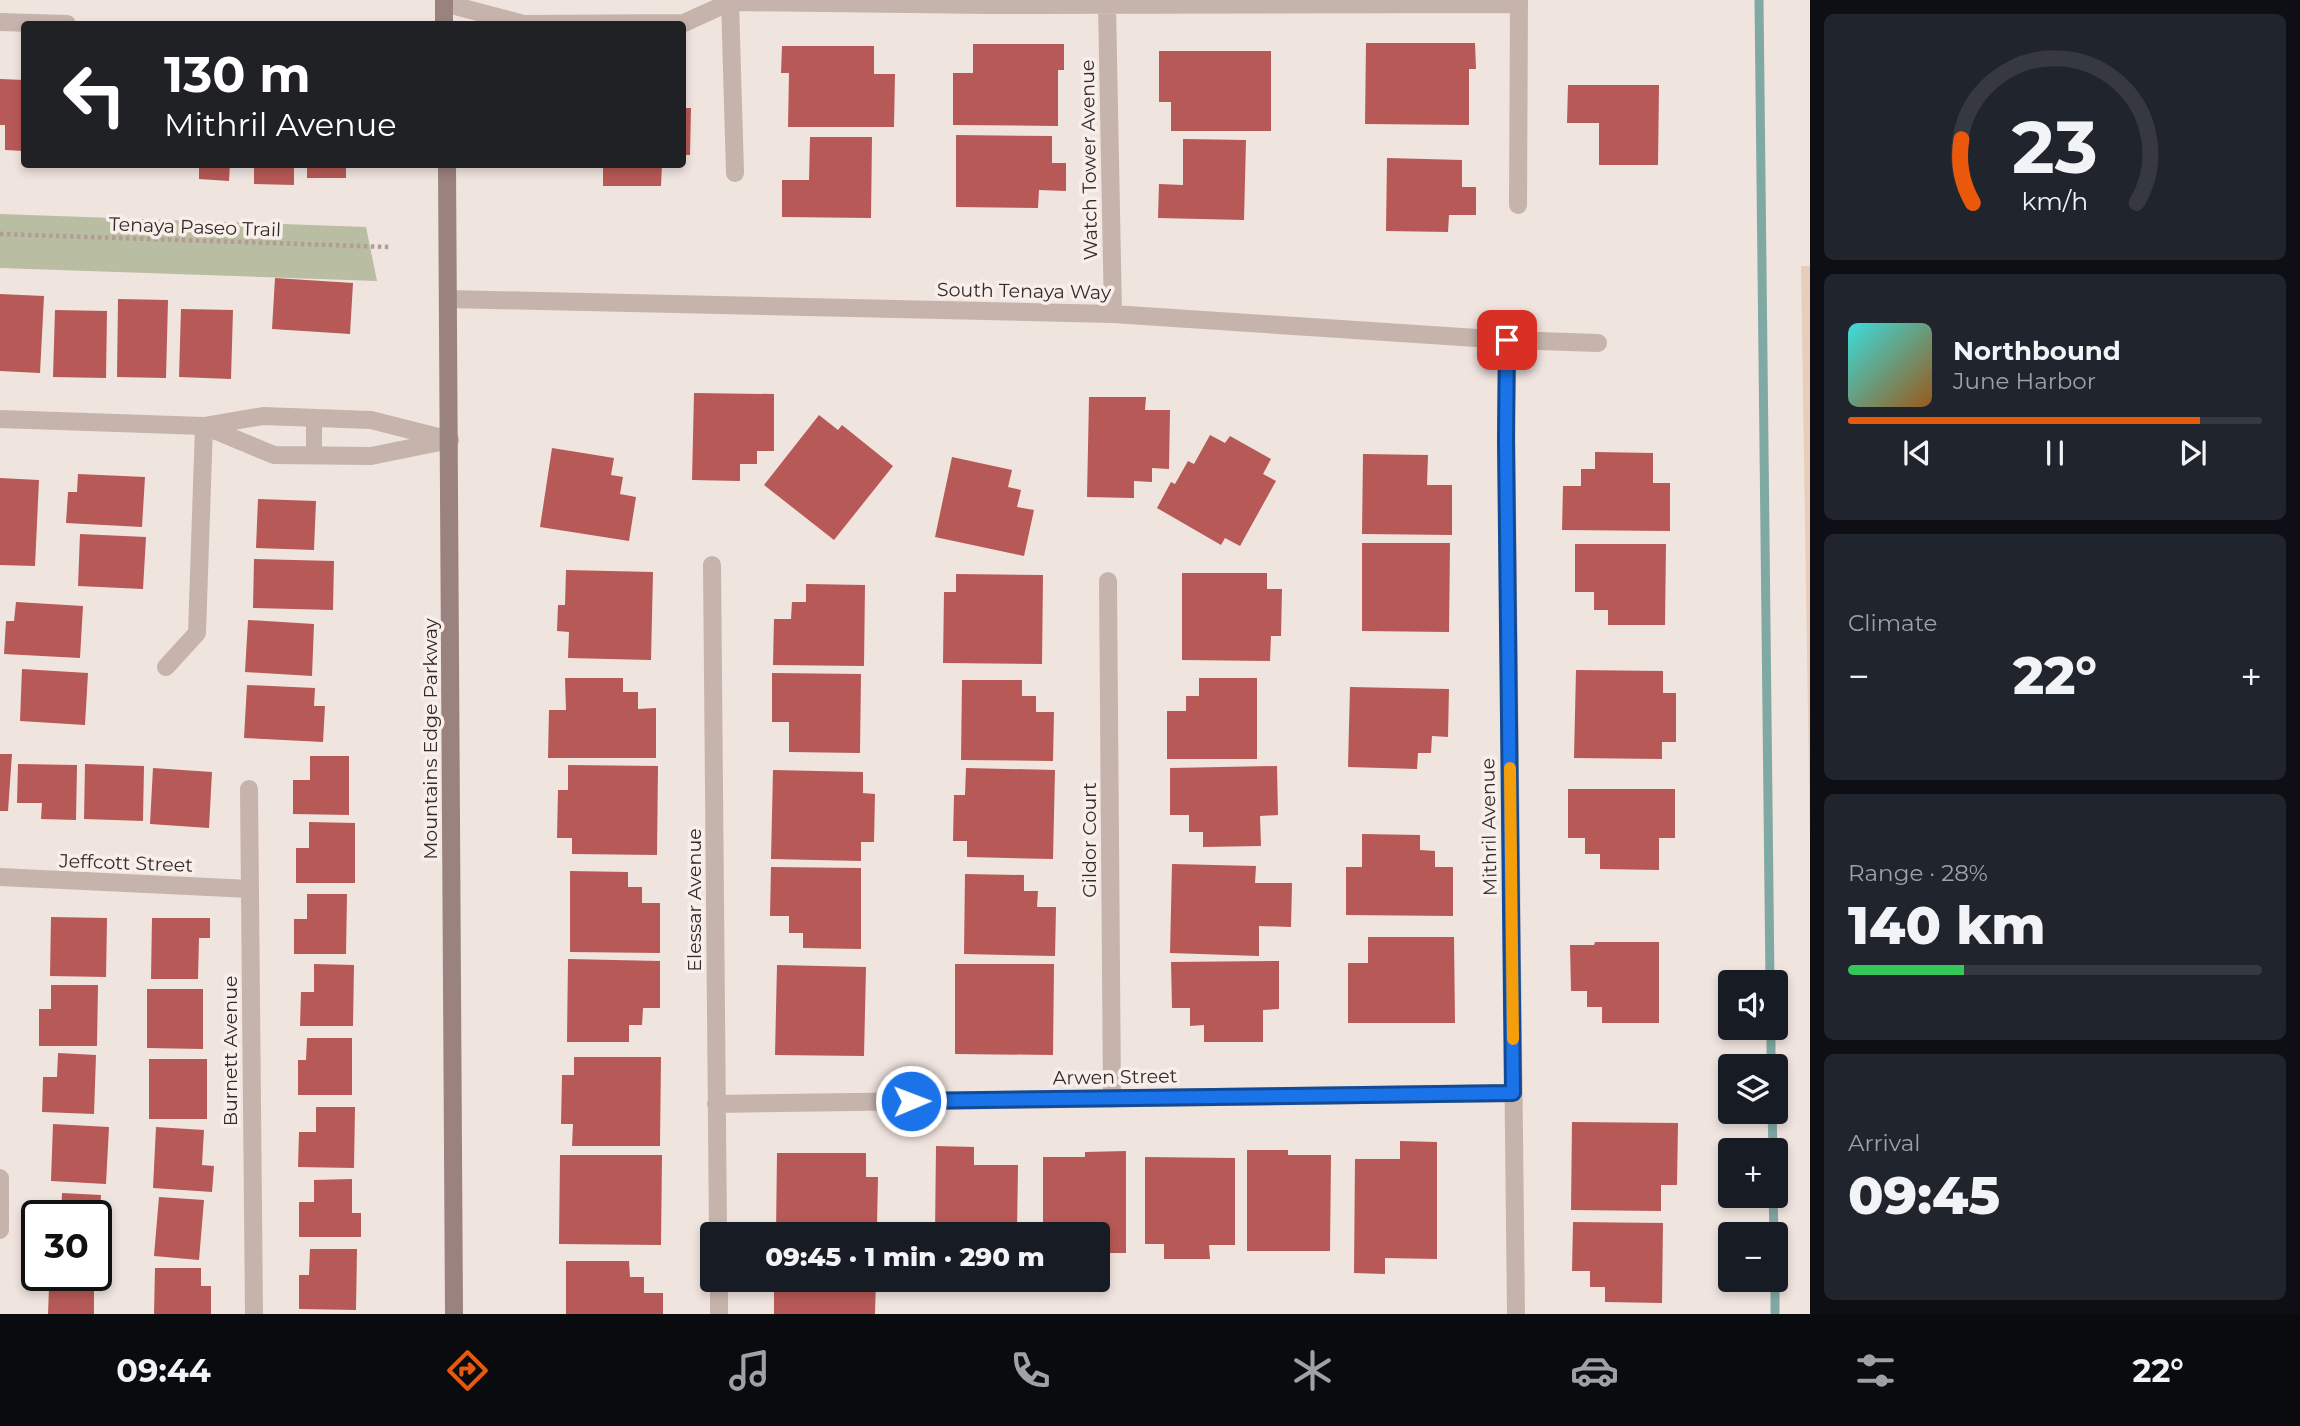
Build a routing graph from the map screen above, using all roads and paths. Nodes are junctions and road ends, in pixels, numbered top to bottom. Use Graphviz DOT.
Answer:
graph roads {
  1 [pos="448,1"];
  2 [pos="729,1"];
  3 [pos="1519,2"];
  4 [pos="1107,5"];
  5 [pos="445,21"];
  6 [pos="514,21"];
  7 [pos="0,22"];
  8 [pos="686,22"];
  9 [pos="21,23"];
  10 [pos="447,168"];
  11 [pos="735,173"];
  12 [pos="1518,205"];
  13 [pos="0,234"];
  14 [pos="389,247"];
  15 [pos="449,299"];
  16 [pos="1113,314"];
  17 [pos="1507,340"];
  18 [pos="1598,343"];
  19 [pos="314,418"];
  20 [pos="0,419"];
  21 [pos="204,426"];
  22 [pos="450,440"];
  23 [pos="314,456"];
  24 [pos="712,565"];
  25 [pos="1108,581"];
  26 [pos="166,667"];
  27 [pos="249,789"];
  28 [pos="0,877"];
  29 [pos="250,889"];
  30 [pos="1513,1093"];
  31 [pos="1112,1099"];
  32 [pos="716,1104"];
  33 [pos="0,1178"];
  34 [pos="718,1222"];
  35 [pos="0,1230"];
  36 [pos="719,1292"];
  37 [pos="254,1314"];
  38 [pos="454,1314"];
  39 [pos="719,1314"];
  40 [pos="1516,1314"];
  1 -- 5 [label="street"];
  1 -- 6 [label="street"];
  2 -- 4 [label="street"];
  2 -- 8 [label="street"];
  2 -- 11 [label="street"];
  3 -- 4 [label="street"];
  3 -- 12 [label="street"];
  4 -- 16 [label="street, Watch Tower Avenue"];
  7 -- 9 [label="street"];
  10 -- 15 [label="street, Mountains Edge Parkway"];
  13 -- 14 [label="path, Tenaya Paseo Trail"];
  15 -- 16 [label="street, South Tenaya Way"];
  15 -- 22 [label="street, Mountains Edge Parkway"];
  16 -- 17 [label="street, South Tenaya Way"];
  17 -- 18 [label="street, South Tenaya Way"];
  17 -- 30 [label="street, Mithril Avenue"];
  19 -- 21 [label="street"];
  19 -- 22 [label="street"];
  19 -- 23 [label="lane"];
  20 -- 21 [label="street"];
  21 -- 23 [label="street"];
  21 -- 26 [label="street"];
  22 -- 23 [label="street"];
  22 -- 38 [label="street, Mountains Edge Parkway"];
  24 -- 32 [label="street, Elessar Avenue"];
  25 -- 31 [label="street, Gildor Court"];
  27 -- 29 [label="street, Burnett Avenue"];
  28 -- 29 [label="street, Jeffcott Street"];
  29 -- 37 [label="street, Burnett Avenue"];
  30 -- 31 [label="street, Arwen Street"];
  30 -- 40 [label="street, Mithril Avenue"];
  31 -- 32 [label="street, Arwen Street"];
  32 -- 34 [label="street, Elessar Avenue"];
  33 -- 35 [label="street"];
  36 -- 39 [label="street"];
}
